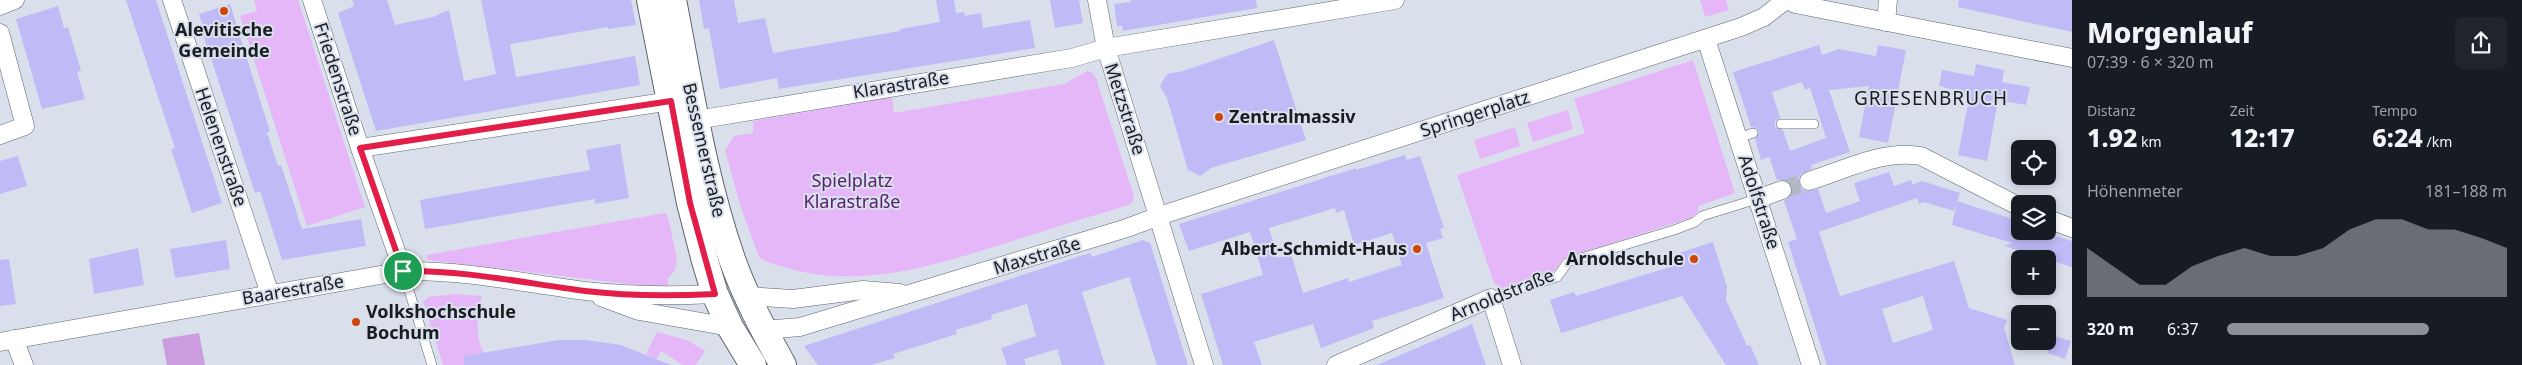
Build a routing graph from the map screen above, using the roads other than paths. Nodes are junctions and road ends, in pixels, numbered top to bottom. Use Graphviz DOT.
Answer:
graph roads {
  1 [pos="15,0"];
  2 [pos="172,0"];
  3 [pos="312,0"];
  4 [pos="650,0"];
  5 [pos="673,0"];
  6 [pos="1097,0"];
  7 [pos="1395,0"];
  8 [pos="1787,0"];
  9 [pos="1888,0"];
  10 [pos="0,6"];
  11 [pos="1886,22"];
  12 [pos="0,34"];
  13 [pos="1706,39"];
  14 [pos="1106,48"];
  15 [pos="2072,58"];
  16 [pos="671,101"];
  17 [pos="696,120"];
  18 [pos="1781,124"];
  19 [pos="1814,124"];
  20 [pos="0,135"];
  21 [pos="360,148"];
  22 [pos="1809,181"];
  23 [pos="1782,190"];
  24 [pos="1757,199"];
  25 [pos="2011,201"];
  26 [pos="1159,216"];
  27 [pos="2056,222"];
  28 [pos="2072,228"];
  29 [pos="403,271"];
  30 [pos="587,291"];
  31 [pos="270,294"];
  32 [pos="715,294"];
  33 [pos="913,294"];
  34 [pos="748,296"];
  35 [pos="1491,298"];
  36 [pos="730,327"];
  37 [pos="763,330"];
  38 [pos="7,340"];
  39 [pos="24,365"];
  40 [pos="432,365"];
  41 [pos="753,365"];
  42 [pos="783,365"];
  43 [pos="1204,365"];
  44 [pos="1336,365"];
  45 [pos="1512,365"];
  46 [pos="1811,365"];
  1 -- 10 [label="street"];
  2 -- 31 [label="street, Helenenstraße"];
  3 -- 21 [label="street, Friedenstraße"];
  4 -- 16 [label="street, Bessemerstraße"];
  5 -- 17 [label="street, Bessemerstraße"];
  6 -- 14 [label="street, Metzstraße"];
  7 -- 14 [label="street"];
  8 -- 11 [label="street"];
  8 -- 13 [label="street, Springerplatz"];
  9 -- 11 [label="street"];
  11 -- 15 [label="street"];
  12 -- 20 [label="street"];
  13 -- 24 [label="street, Adolfstraße"];
  13 -- 26 [label="street, Springerplatz"];
  14 -- 17 [label="street, Klarastraße"];
  14 -- 26 [label="street, Metzstraße"];
  16 -- 21 [label="street"];
  16 -- 32 [label="street, Bessemerstraße"];
  17 -- 34 [label="street, Bessemerstraße"];
  18 -- 19 [label="lane"];
  21 -- 29 [label="street, Friedenstraße"];
  22 -- 25 [label="street"];
  23 -- 24 [label="street, Arnoldstraße"];
  24 -- 35 [label="lane, Arnoldstraße"];
  24 -- 46 [label="street, Adolfstraße"];
  26 -- 33 [label="street, Maxstraße"];
  26 -- 43 [label="street, Metzstraße"];
  27 -- 28 [label="street"];
  29 -- 30 [label="street, Baarestraße"];
  29 -- 31 [label="street, Baarestraße"];
  29 -- 40 [label="lane"];
  30 -- 32 [label="street, Baarestraße"];
  30 -- 36 [label="street, Baarestraße"];
  31 -- 38 [label="street, Baarestraße"];
  32 -- 34 [label="street"];
  32 -- 36 [label="street, Bessemerstraße"];
  33 -- 34 [label="street, Maxstraße"];
  33 -- 37 [label="street, Maxstraße"];
  34 -- 37 [label="street, Bessemerstraße"];
  35 -- 44 [label="street, Arnoldstraße"];
  35 -- 45 [label="street"];
  36 -- 37 [label="street"];
  36 -- 41 [label="street, Bessemerstraße"];
  37 -- 42 [label="street, Bessemerstraße"];
  38 -- 39 [label="street"];
}
